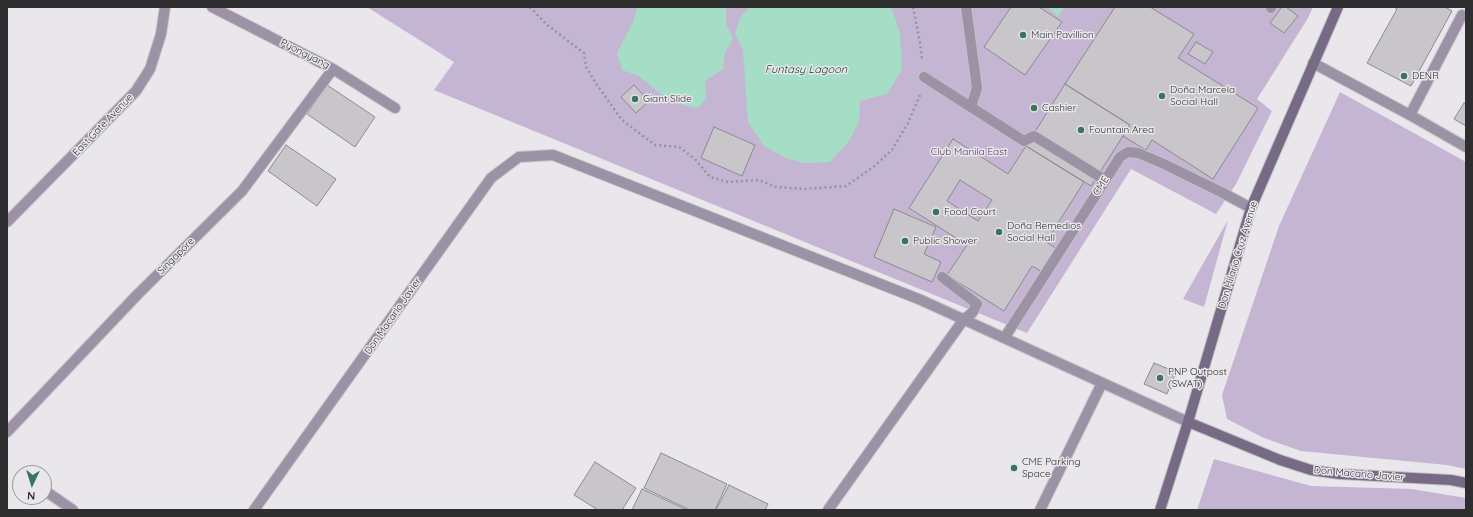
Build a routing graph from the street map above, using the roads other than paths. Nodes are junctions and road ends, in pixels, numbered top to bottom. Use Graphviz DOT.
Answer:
graph roads {
  1 [pos="165,7"];
  2 [pos="212,7"];
  3 [pos="966,7"];
  4 [pos="1338,7"];
  5 [pos="1462,16"];
  6 [pos="1313,63"];
  7 [pos="333,69"];
  8 [pos="924,76"];
  9 [pos="971,107"];
  10 [pos="395,108"];
  11 [pos="1410,115"];
  12 [pos="1466,147"];
  13 [pos="1105,180"];
  14 [pos="1251,208"];
  15 [pos="7,222"];
  16 [pos="942,277"];
  17 [pos="964,319"];
  18 [pos="1005,337"];
  19 [pos="1102,383"];
  20 [pos="1188,422"];
  21 [pos="7,432"];
  22 [pos="1466,483"];
  23 [pos="52,495"];
  24 [pos="74,510"];
  25 [pos="254,510"];
  26 [pos="828,510"];
  27 [pos="1040,510"];
  28 [pos="1160,510"];
  1 -- 15 [label="street, East Gate Avenue"];
  2 -- 7 [label="street, Pyongyang"];
  3 -- 9 [label="street"];
  4 -- 6 [label="street, Don Hilario Cruz Avenue"];
  5 -- 11 [label="street"];
  6 -- 11 [label="street"];
  6 -- 14 [label="street, Don Hilario Cruz Avenue"];
  7 -- 10 [label="street, Pyongyang"];
  7 -- 21 [label="street, Singapore"];
  8 -- 9 [label="street"];
  9 -- 13 [label="street"];
  11 -- 12 [label="street"];
  13 -- 14 [label="street, CME"];
  13 -- 18 [label="street, CME"];
  14 -- 20 [label="street, Don Hilario Cruz Avenue"];
  16 -- 17 [label="street"];
  17 -- 18 [label="street"];
  17 -- 25 [label="street, Don Macario Javier"];
  17 -- 26 [label="street"];
  18 -- 19 [label="street"];
  19 -- 20 [label="street"];
  19 -- 27 [label="street"];
  20 -- 22 [label="street, Don Macario Javier"];
  20 -- 28 [label="street, Don Hilario Cruz Avenue"];
  23 -- 24 [label="street"];
}
